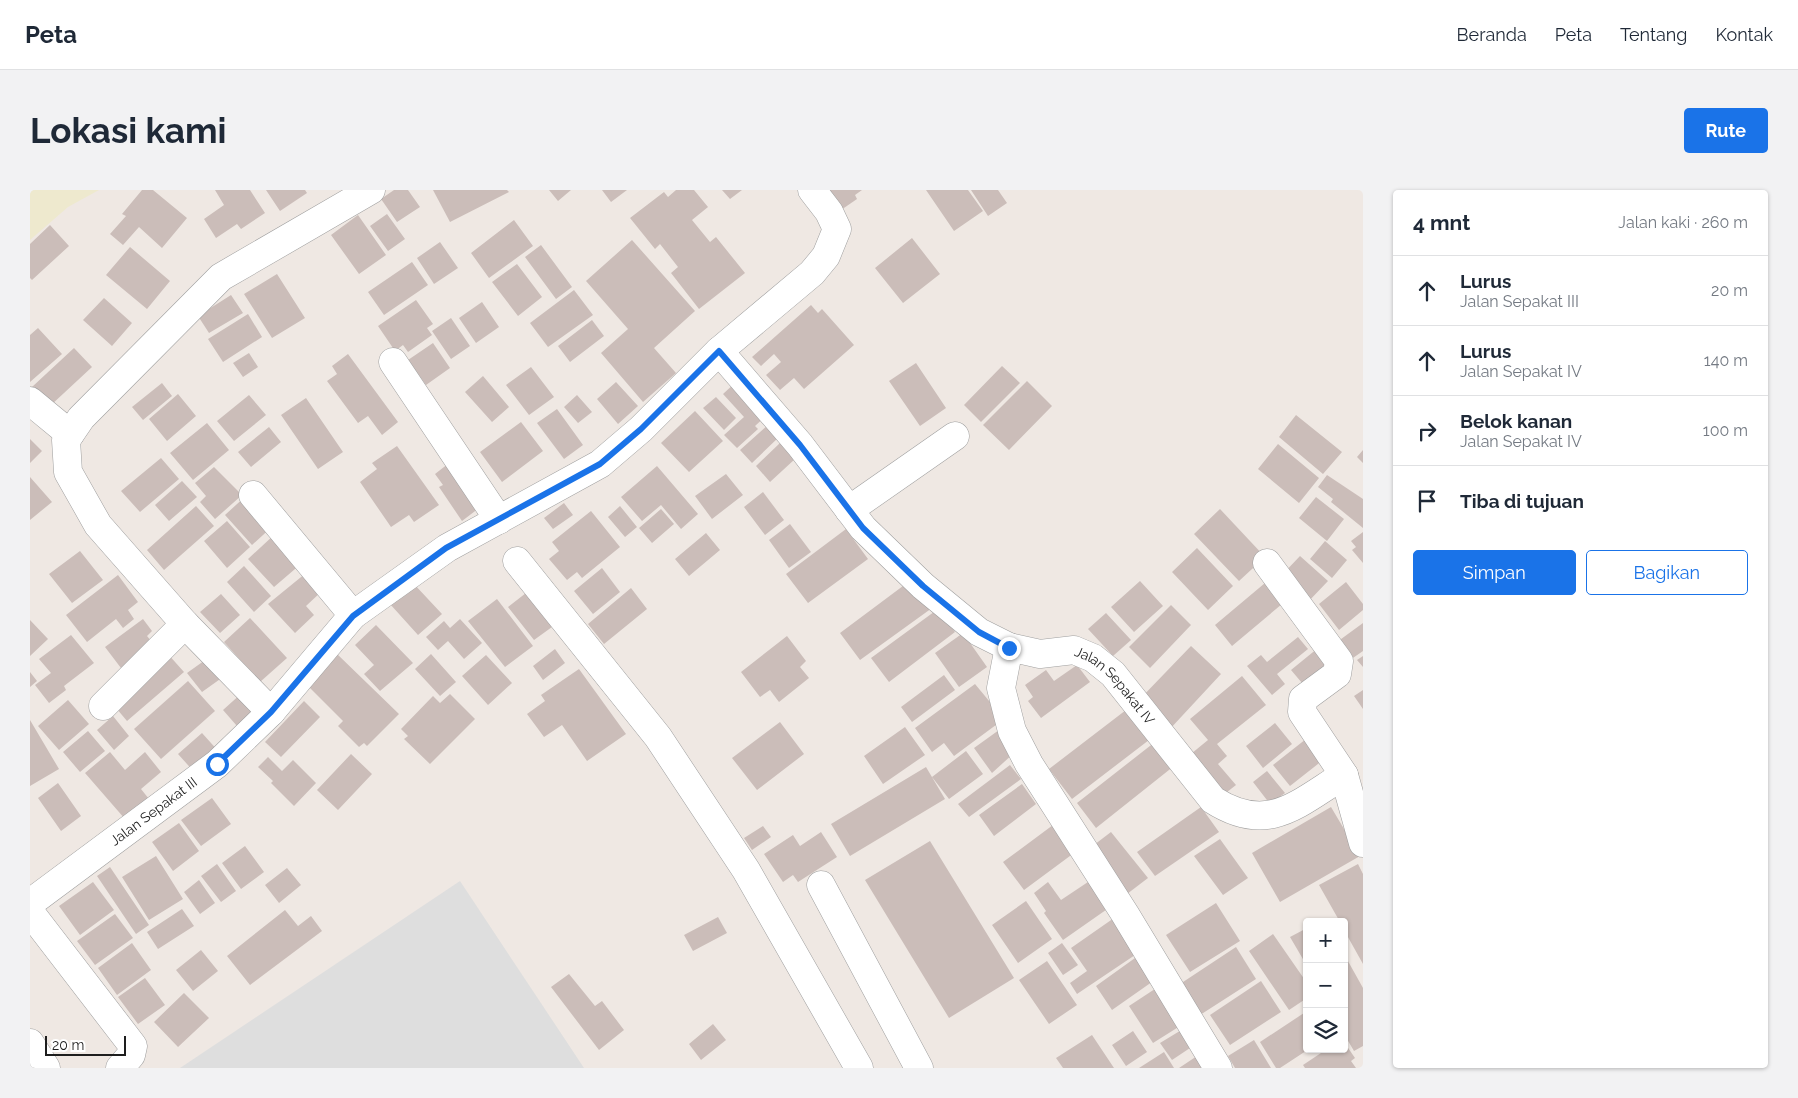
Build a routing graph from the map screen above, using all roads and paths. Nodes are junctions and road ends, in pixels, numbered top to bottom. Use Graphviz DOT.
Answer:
graph roads {
  1 [pos="371,190"];
  2 [pos="812,190"];
  3 [pos="719,351"];
  4 [pos="393,362"];
  5 [pos="30,401"];
  6 [pos="70,434"];
  7 [pos="954,436"];
  8 [pos="253,495"];
  9 [pos="850,510"];
  10 [pos="499,520"];
  11 [pos="517,561"];
  12 [pos="1267,563"];
  13 [pos="353,616"];
  14 [pos="185,624"];
  15 [pos="1009,648"];
  16 [pos="103,706"];
  17 [pos="271,712"];
  18 [pos="1344,775"];
  19 [pos="1363,841"];
  20 [pos="821,885"];
  21 [pos="30,903"];
  22 [pos="30,912"];
  23 [pos="30,1043"];
  24 [pos="46,1068"];
  25 [pos="120,1068"];
  26 [pos="859,1068"];
  27 [pos="920,1068"];
  28 [pos="1218,1068"];
  1 -- 6 [label="street"];
  2 -- 3 [label="street"];
  3 -- 9 [label="street, Jalan Sepakat IV"];
  3 -- 10 [label="street"];
  4 -- 10 [label="street"];
  5 -- 6 [label="street"];
  6 -- 14 [label="street"];
  7 -- 9 [label="street"];
  8 -- 13 [label="street"];
  9 -- 15 [label="street, Jalan Sepakat IV"];
  10 -- 13 [label="street"];
  11 -- 26 [label="street"];
  12 -- 18 [label="street"];
  13 -- 17 [label="street"];
  14 -- 16 [label="street"];
  14 -- 17 [label="street"];
  15 -- 18 [label="street, Jalan Sepakat IV"];
  15 -- 28 [label="street"];
  17 -- 21 [label="street, Jalan Sepakat III"];
  18 -- 19 [label="street"];
  20 -- 27 [label="street"];
  22 -- 25 [label="street"];
  23 -- 24 [label="street"];
}
